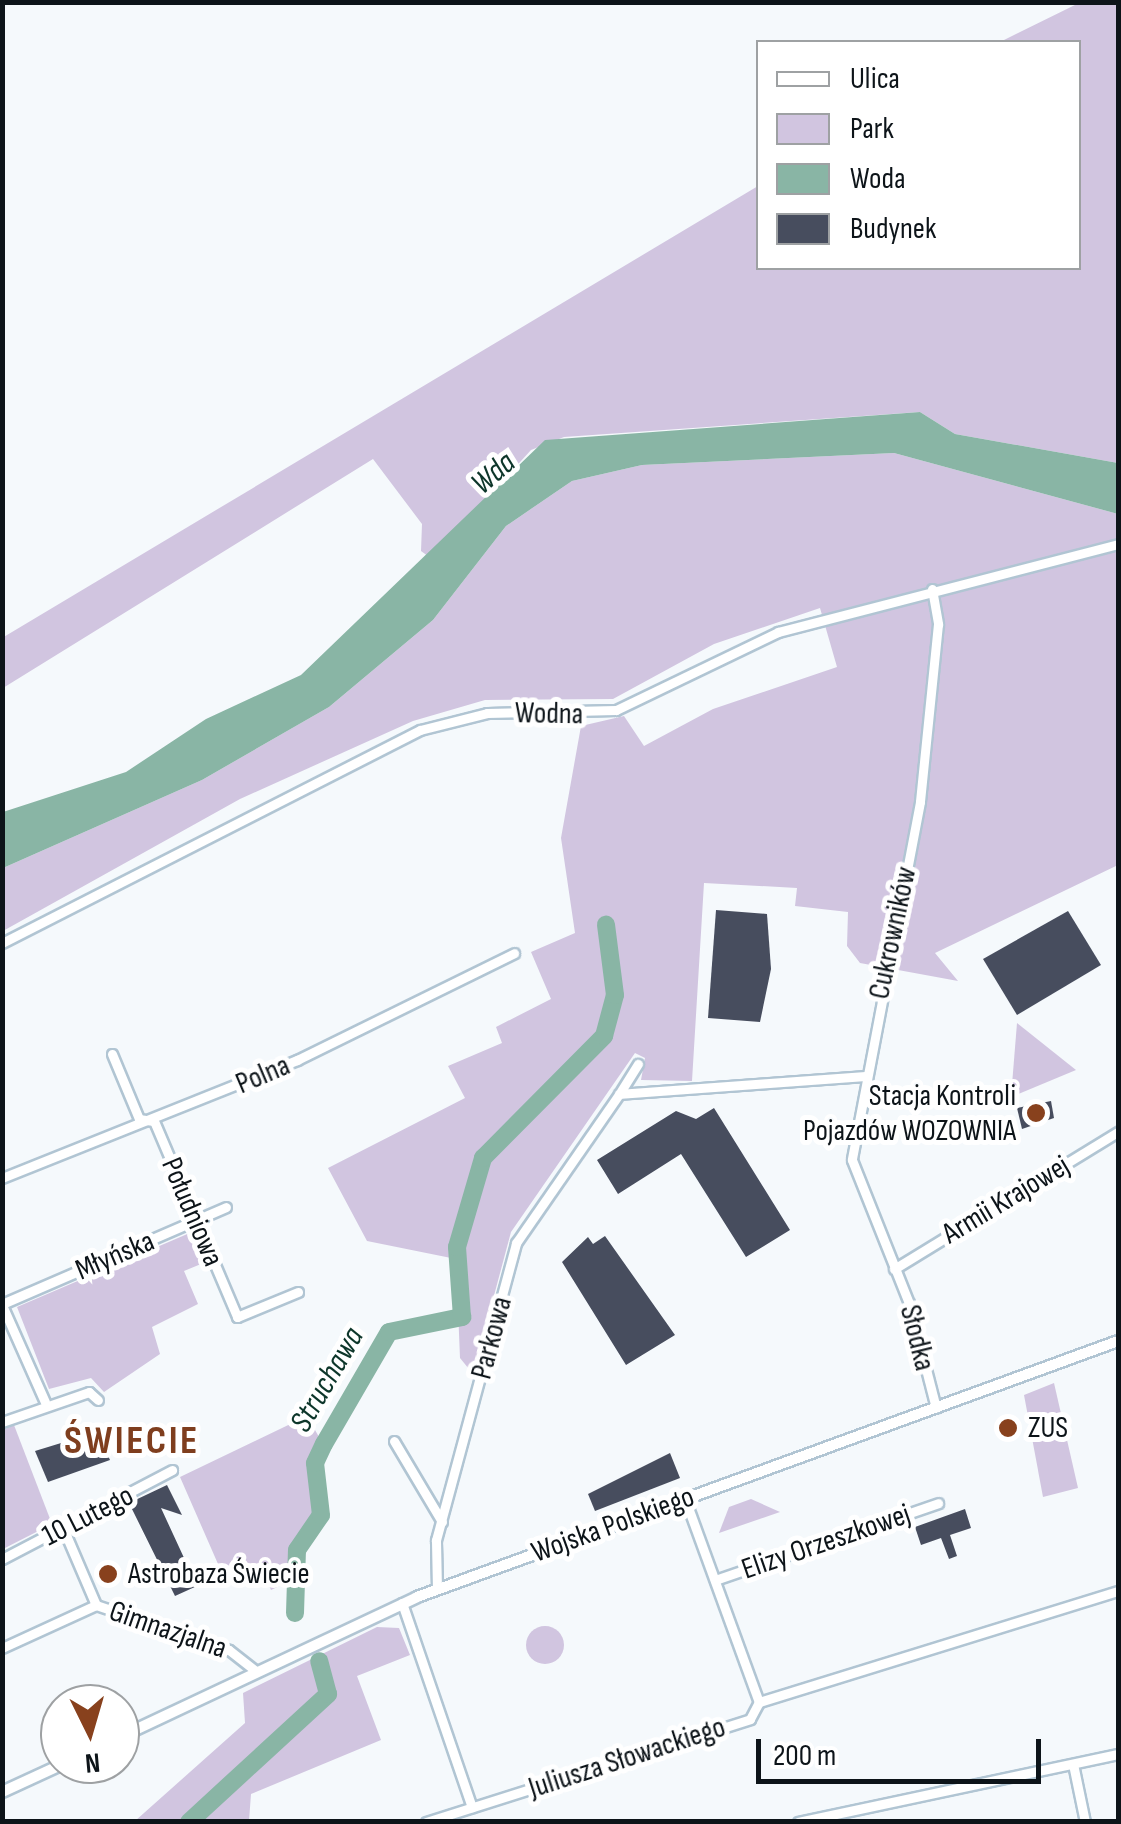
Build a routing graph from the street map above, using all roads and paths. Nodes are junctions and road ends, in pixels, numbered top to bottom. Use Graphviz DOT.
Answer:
graph roads {
  1 [pos="1118,544"];
  2 [pos="932,589"];
  3 [pos="2,943"];
  4 [pos="514,953"];
  5 [pos="112,1054"];
  6 [pos="638,1064"];
  7 [pos="864,1076"];
  8 [pos="619,1094"];
  9 [pos="154,1120"];
  10 [pos="1118,1132"];
  11 [pos="2,1178"];
  12 [pos="226,1207"];
  13 [pos="196,1221"];
  14 [pos="894,1269"];
  15 [pos="298,1292"];
  16 [pos="2,1305"];
  17 [pos="1118,1341"];
  18 [pos="98,1400"];
  19 [pos="45,1402"];
  20 [pos="936,1408"];
  21 [pos="2,1422"];
  22 [pos="394,1442"];
  23 [pos="172,1470"];
  24 [pos="685,1499"];
  25 [pos="938,1503"];
  26 [pos="442,1522"];
  27 [pos="64,1528"];
  28 [pos="2,1559"];
  29 [pos="715,1580"];
  30 [pos="437,1589"];
  31 [pos="1118,1591"];
  32 [pos="402,1603"];
  33 [pos="96,1606"];
  34 [pos="2,1648"];
  35 [pos="256,1671"];
  36 [pos="760,1702"];
  37 [pos="140,1727"];
  38 [pos="1118,1754"];
  39 [pos="1072,1764"];
  40 [pos="40,1775"];
  41 [pos="2,1792"];
  42 [pos="472,1807"];
  43 [pos="426,1822"];
  44 [pos="798,1822"];
  45 [pos="1085,1822"];
  1 -- 2 [label="street, Wodna"];
  2 -- 3 [label="street, Wodna"];
  2 -- 7 [label="street, Cukrowników"];
  4 -- 9 [label="street, Polna"];
  5 -- 9 [label="street, Południowa"];
  6 -- 8 [label="street, Parkowa"];
  7 -- 8 [label="street"];
  7 -- 14 [label="street, Cukrowników"];
  8 -- 26 [label="street, Parkowa"];
  9 -- 11 [label="street, Polna"];
  9 -- 13 [label="street, Południowa"];
  10 -- 14 [label="street, Armii Krajowej"];
  12 -- 13 [label="street, Młyńska"];
  13 -- 15 [label="street, Południowa"];
  13 -- 16 [label="street, Młyńska"];
  14 -- 20 [label="street, Słodka"];
  16 -- 19 [label="street"];
  17 -- 20 [label="street, Wojska Polskiego"];
  18 -- 19 [label="street"];
  19 -- 21 [label="street"];
  20 -- 24 [label="street, Wojska Polskiego"];
  22 -- 26 [label="street"];
  23 -- 27 [label="street, 10 Lutego"];
  24 -- 29 [label="street"];
  24 -- 30 [label="street, Wojska Polskiego"];
  25 -- 29 [label="street, Elizy Orzeszkowej"];
  26 -- 30 [label="street, Parkowa"];
  27 -- 28 [label="street, 10 Lutego"];
  27 -- 33 [label="street, Gimnazjalna"];
  29 -- 36 [label="street"];
  30 -- 32 [label="street, Wojska Polskiego"];
  31 -- 36 [label="street, Juliusza Słowackiego"];
  32 -- 35 [label="street, Wojska Polskiego"];
  32 -- 42 [label="street"];
  33 -- 34 [label="street"];
  33 -- 35 [label="street, Gimnazjalna"];
  35 -- 37 [label="street, Wojska Polskiego"];
  36 -- 42 [label="street, Juliusza Słowackiego"];
  38 -- 39 [label="street"];
  39 -- 44 [label="street"];
  39 -- 45 [label="street"];
  40 -- 41 [label="street"];
  42 -- 43 [label="street, Juliusza Słowackiego"];
}
